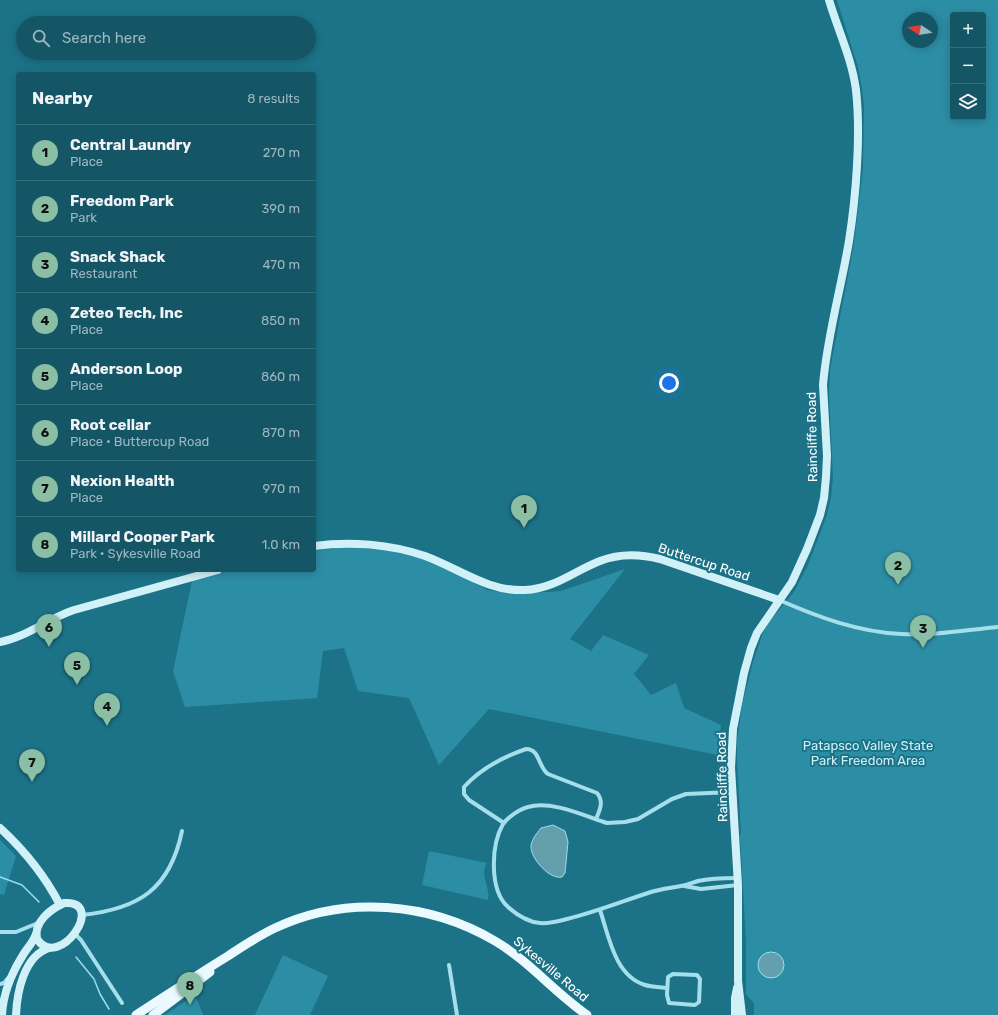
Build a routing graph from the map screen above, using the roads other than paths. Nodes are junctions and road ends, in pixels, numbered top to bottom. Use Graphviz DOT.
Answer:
graph roads {
  1 [pos="829,0"];
  2 [pos="316,546"];
  3 [pos="211,572"];
  4 [pos="779,600"];
  5 [pos="998,627"];
  6 [pos="0,642"];
  7 [pos="733,792"];
  8 [pos="596,820"];
  9 [pos="504,823"];
  10 [pos="0,828"];
  11 [pos="182,831"];
  12 [pos="738,882"];
  13 [pos="682,886"];
  14 [pos="60,905"];
  15 [pos="600,910"];
  16 [pos="82,915"];
  17 [pos="40,922"];
  18 [pos="0,932"];
  19 [pos="36,934"];
  20 [pos="75,934"];
  21 [pos="49,948"];
  22 [pos="229,955"];
  23 [pos="449,965"];
  24 [pos="12,975"];
  25 [pos="735,981"];
  26 [pos="0,985"];
  27 [pos="667,988"];
  28 [pos="4,997"];
  29 [pos="122,1004"];
  30 [pos="2,1015"];
  31 [pos="16,1015"];
  32 [pos="136,1015"];
  33 [pos="153,1015"];
  34 [pos="457,1015"];
  35 [pos="587,1015"];
  36 [pos="735,1015"];
  37 [pos="742,1015"];
  1 -- 4 [label="street, Raincliffe Road"];
  2 -- 4 [label="street, Buttercup Road"];
  3 -- 6 [label="street"];
  4 -- 5 [label="street, Buttercup Road"];
  4 -- 7 [label="street, Raincliffe Road"];
  7 -- 8 [label="street"];
  7 -- 12 [label="street, Raincliffe Road"];
  8 -- 9 [label="street"];
  8 -- 9 [label="street"];
  9 -- 15 [label="street"];
  10 -- 14 [label="street"];
  11 -- 16 [label="street"];
  12 -- 13 [label="street"];
  12 -- 13 [label="street"];
  12 -- 25 [label="street, Raincliffe Road"];
  13 -- 15 [label="street"];
  14 -- 16 [label="street"];
  14 -- 17 [label="street"];
  15 -- 27 [label="street"];
  16 -- 20 [label="street"];
  17 -- 18 [label="street"];
  17 -- 19 [label="street"];
  19 -- 21 [label="street"];
  19 -- 24 [label="street"];
  20 -- 21 [label="street"];
  20 -- 29 [label="street"];
  21 -- 31 [label="street"];
  22 -- 32 [label="main road, Sykesville Road"];
  22 -- 33 [label="main road, Sykesville Road"];
  22 -- 35 [label="main road, Sykesville Road"];
  23 -- 34 [label="street"];
  24 -- 26 [label="street"];
  24 -- 28 [label="street"];
  25 -- 36 [label="street, Raincliffe Road"];
  25 -- 37 [label="street, Raincliffe Road"];
  26 -- 28 [label="street"];
  27 -- 27 [label="street"];
  28 -- 30 [label="street"];
}
